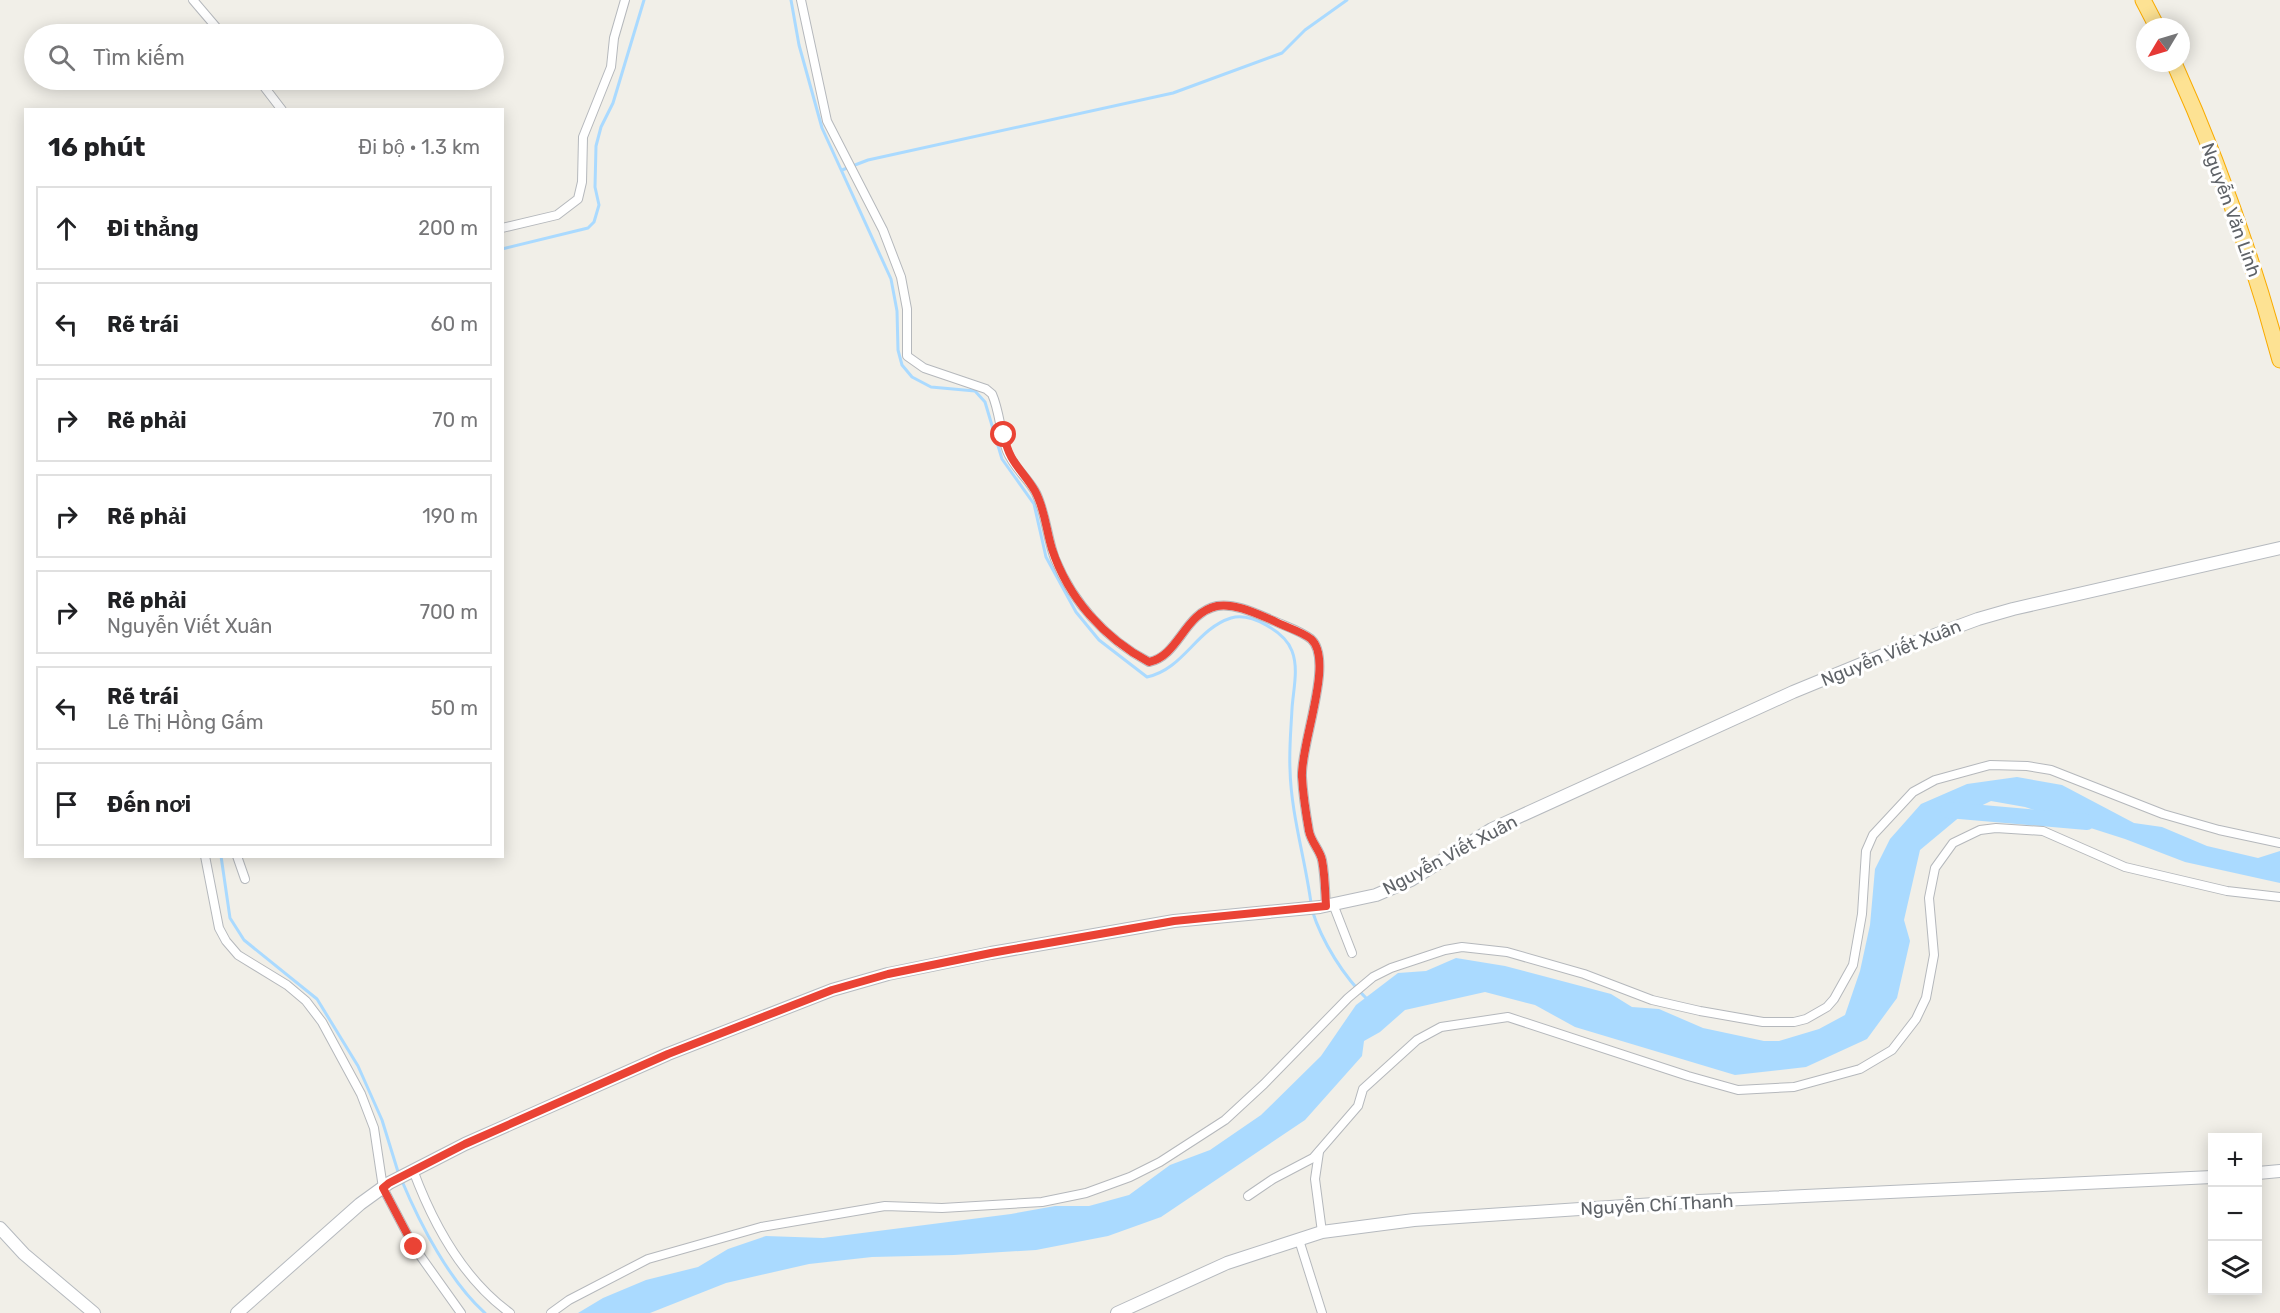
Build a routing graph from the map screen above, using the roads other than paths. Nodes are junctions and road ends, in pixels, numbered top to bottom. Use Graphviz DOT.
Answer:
graph roads {
  1 [pos="193,0"];
  2 [pos="625,0"];
  3 [pos="801,0"];
  4 [pos="2143,0"];
  5 [pos="2152,18"];
  6 [pos="213,24"];
  7 [pos="2178,72"];
  8 [pos="267,90"];
  9 [pos="280,108"];
  10 [pos="504,228"];
  11 [pos="2280,360"];
  12 [pos="2280,548"];
  13 [pos="2280,843"];
  14 [pos="205,858"];
  15 [pos="238,858"];
  16 [pos="245,879"];
  17 [pos="2280,897"];
  18 [pos="1326,906"];
  19 [pos="1352,953"];
  20 [pos="1319,1152"];
  21 [pos="2280,1171"];
  22 [pos="410,1172"];
  23 [pos="2262,1173"];
  24 [pos="2208,1177"];
  25 [pos="386,1186"];
  26 [pos="1248,1196"];
  27 [pos="0,1228"];
  28 [pos="1322,1232"];
  29 [pos="1299,1240"];
  30 [pos="94,1313"];
  31 [pos="237,1313"];
  32 [pos="461,1313"];
  33 [pos="510,1313"];
  34 [pos="551,1313"];
  35 [pos="1117,1313"];
  36 [pos="1322,1313"];
  1 -- 6 [label="street"];
  2 -- 10 [label="street"];
  3 -- 18 [label="street"];
  4 -- 5 [label="highway"];
  7 -- 11 [label="highway, Nguyễn Văn Linh"];
  8 -- 9 [label="street"];
  12 -- 18 [label="street, Nguyễn Viết Xuân"];
  13 -- 34 [label="street"];
  14 -- 25 [label="street"];
  15 -- 16 [label="street"];
  17 -- 20 [label="street"];
  18 -- 19 [label="street"];
  18 -- 22 [label="street, Nguyễn Viết Xuân"];
  20 -- 26 [label="street"];
  20 -- 28 [label="street"];
  21 -- 23 [label="street"];
  22 -- 25 [label="street, Nguyễn Viết Xuân"];
  22 -- 33 [label="street"];
  24 -- 28 [label="street, Nguyễn Chí Thanh"];
  25 -- 31 [label="street, Nguyễn Viết Xuân"];
  25 -- 32 [label="street"];
  27 -- 30 [label="street"];
  28 -- 29 [label="street, Nguyễn Chí Thanh"];
  29 -- 35 [label="street, Nguyễn Chí Thanh"];
  29 -- 36 [label="street"];
}
